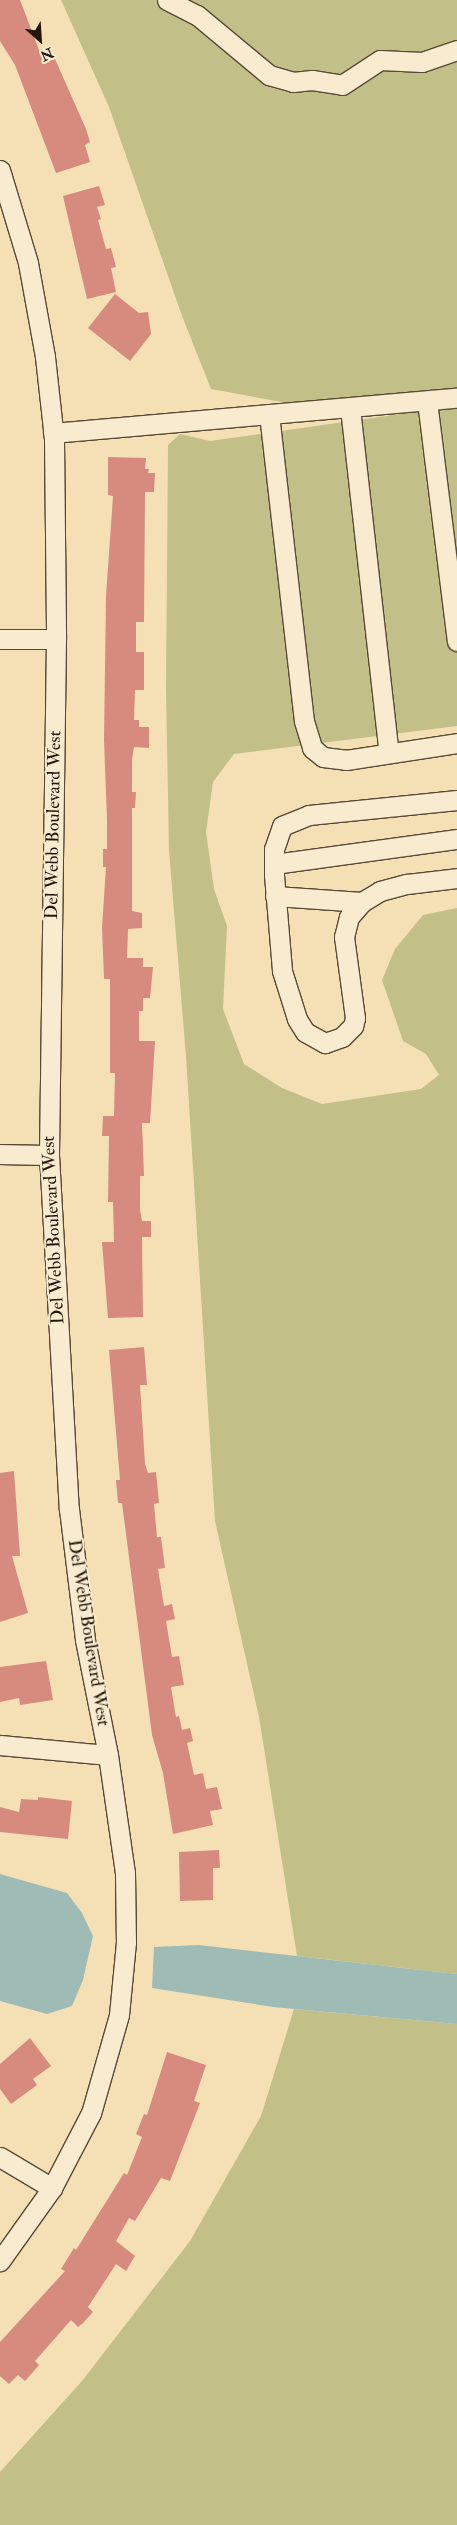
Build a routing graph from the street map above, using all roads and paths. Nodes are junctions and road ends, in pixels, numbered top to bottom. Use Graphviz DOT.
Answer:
graph roads {
  1 [pos="167,0"];
  2 [pos="457,50"];
  3 [pos="0,170"];
  4 [pos="457,398"];
  5 [pos="427,401"];
  6 [pos="350,408"];
  7 [pos="269,414"];
  8 [pos="53,433"];
  9 [pos="0,638"];
  10 [pos="56,639"];
  11 [pos="457,641"];
  12 [pos="457,743"];
  13 [pos="389,753"];
  14 [pos="457,800"];
  15 [pos="457,839"];
  16 [pos="274,864"];
  17 [pos="457,878"];
  18 [pos="275,896"];
  19 [pos="362,902"];
  20 [pos="0,1154"];
  21 [pos="49,1155"];
  22 [pos="0,1745"];
  23 [pos="108,1754"];
  24 [pos="0,2157"];
  25 [pos="52,2188"];
  26 [pos="0,2261"];
  1 -- 2 [label="street"];
  3 -- 8 [label="street, Del Webb Boulevard West"];
  4 -- 5 [label="street"];
  5 -- 6 [label="street"];
  5 -- 11 [label="street"];
  6 -- 7 [label="street"];
  6 -- 13 [label="street"];
  7 -- 8 [label="street"];
  7 -- 13 [label="street"];
  8 -- 10 [label="street, Del Webb Boulevard West"];
  9 -- 10 [label="street"];
  10 -- 21 [label="street, Del Webb Boulevard West"];
  12 -- 13 [label="street"];
  14 -- 16 [label="street"];
  15 -- 16 [label="street"];
  16 -- 18 [label="street"];
  17 -- 19 [label="street"];
  18 -- 19 [label="street"];
  18 -- 19 [label="street"];
  20 -- 21 [label="street"];
  21 -- 23 [label="street, Del Webb Boulevard West"];
  22 -- 23 [label="street"];
  23 -- 25 [label="street, Del Webb Boulevard West"];
  24 -- 25 [label="street"];
  25 -- 26 [label="street, Del Webb Boulevard West"];
}
